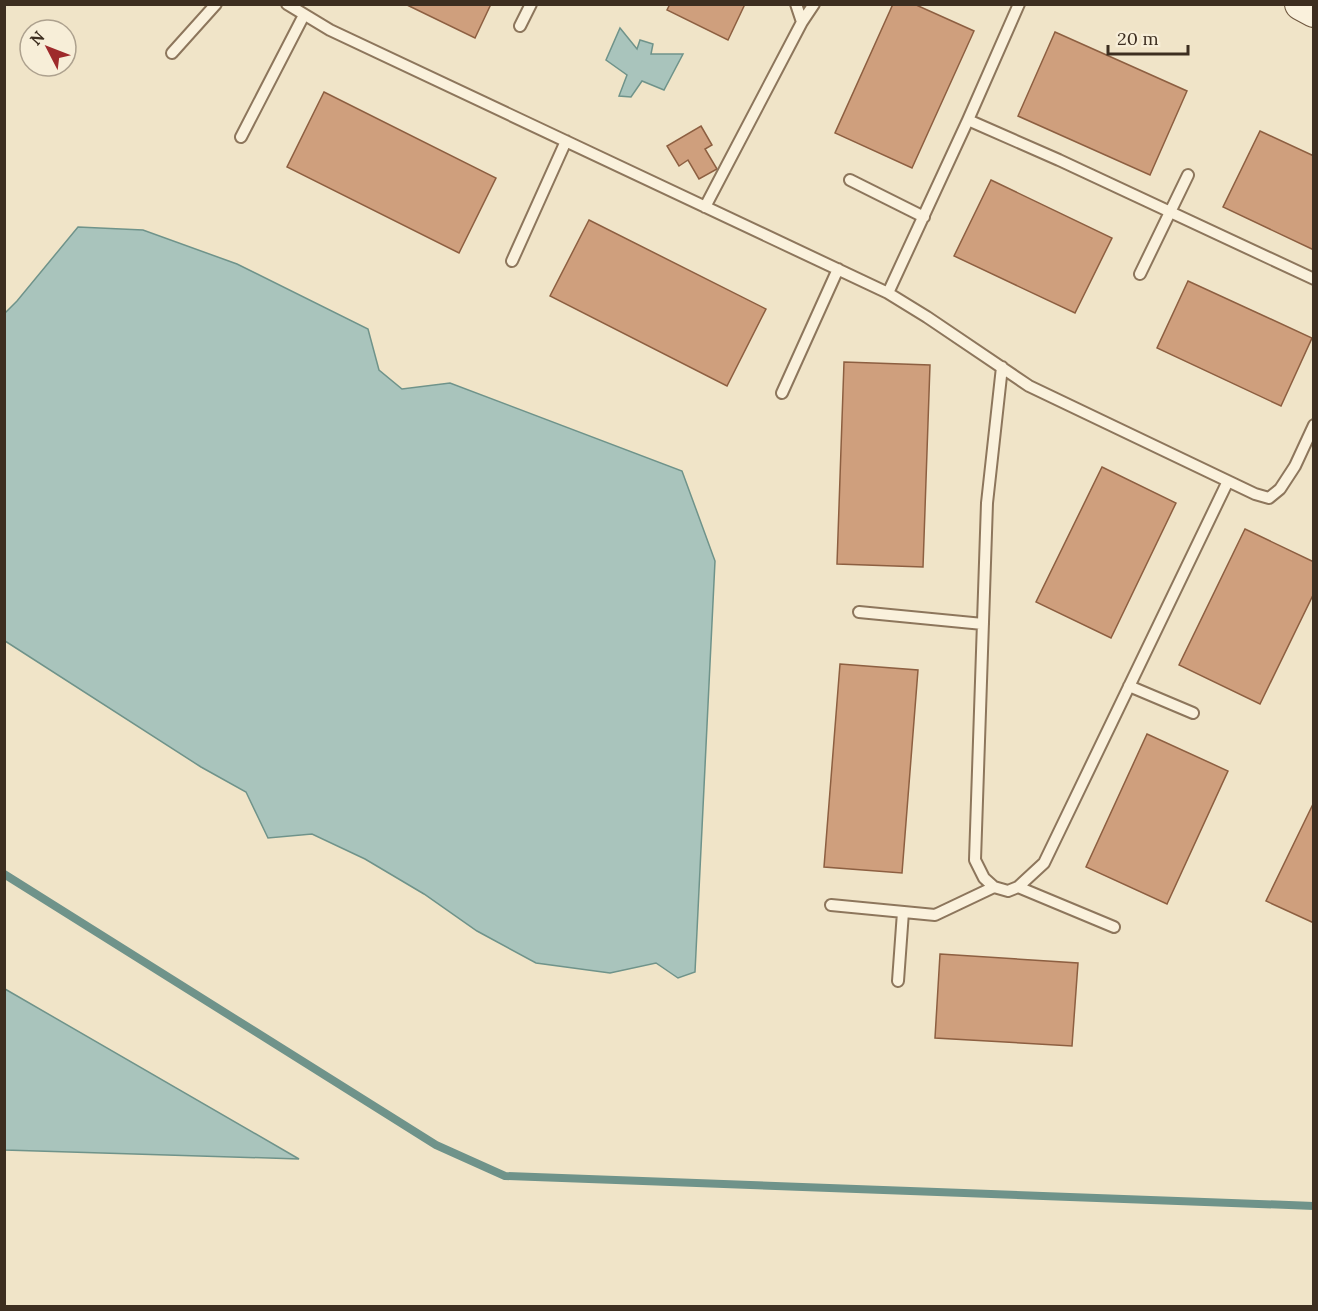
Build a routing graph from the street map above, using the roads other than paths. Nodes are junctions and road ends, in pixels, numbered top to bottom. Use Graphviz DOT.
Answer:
graph roads {
  1 [pos="216,4"];
  2 [pos="287,4"];
  3 [pos="531,4"];
  4 [pos="796,4"];
  5 [pos="814,4"];
  6 [pos="1019,4"];
  7 [pos="1301,4"];
  8 [pos="1314,11"];
  9 [pos="304,15"];
  10 [pos="802,21"];
  11 [pos="520,26"];
  12 [pos="172,52"];
  13 [pos="968,120"];
  14 [pos="241,137"];
  15 [pos="566,141"];
  16 [pos="1188,175"];
  17 [pos="850,180"];
  18 [pos="705,207"];
  19 [pos="1170,212"];
  20 [pos="924,217"];
  21 [pos="512,261"];
  22 [pos="838,268"];
  23 [pos="1140,274"];
  24 [pos="1314,279"];
  25 [pos="888,293"];
  26 [pos="1002,367"];
  27 [pos="782,393"];
  28 [pos="1314,426"];
  29 [pos="1227,481"];
  30 [pos="859,612"];
  31 [pos="983,624"];
  32 [pos="1129,686"];
  33 [pos="1193,713"];
  34 [pos="994,887"];
  35 [pos="1018,887"];
  36 [pos="831,905"];
  37 [pos="903,912"];
  38 [pos="1114,927"];
  39 [pos="898,981"];
  1 -- 12 [label="lane"];
  2 -- 9 [label="lane"];
  3 -- 11 [label="lane"];
  4 -- 10 [label="lane"];
  5 -- 10 [label="lane"];
  6 -- 13 [label="lane"];
  7 -- 8 [label="main road"];
  9 -- 14 [label="lane"];
  9 -- 15 [label="lane"];
  10 -- 18 [label="lane"];
  13 -- 19 [label="lane"];
  13 -- 20 [label="lane"];
  15 -- 18 [label="lane"];
  15 -- 21 [label="lane"];
  16 -- 19 [label="lane"];
  17 -- 20 [label="lane"];
  18 -- 22 [label="lane"];
  19 -- 23 [label="lane"];
  19 -- 24 [label="lane"];
  20 -- 25 [label="lane"];
  22 -- 25 [label="lane"];
  22 -- 27 [label="lane"];
  25 -- 26 [label="lane"];
  26 -- 29 [label="lane"];
  26 -- 31 [label="lane"];
  28 -- 29 [label="lane"];
  29 -- 32 [label="lane"];
  30 -- 31 [label="lane"];
  31 -- 34 [label="lane"];
  32 -- 33 [label="lane"];
  32 -- 35 [label="lane"];
  34 -- 35 [label="lane"];
  34 -- 37 [label="lane"];
  35 -- 38 [label="lane"];
  36 -- 37 [label="lane"];
  37 -- 39 [label="lane"];
}
